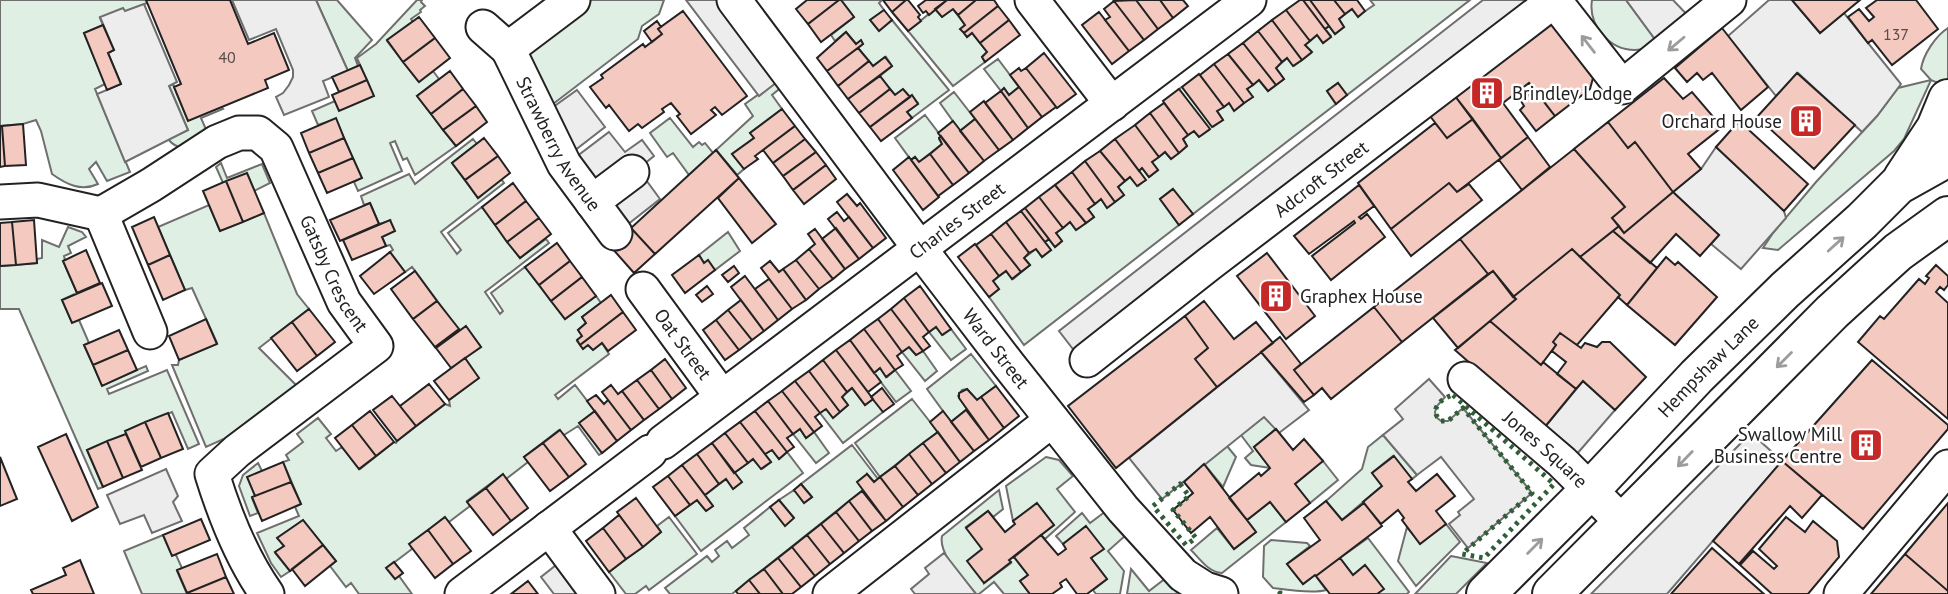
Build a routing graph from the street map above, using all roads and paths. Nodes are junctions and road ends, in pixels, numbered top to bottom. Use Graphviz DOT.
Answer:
graph roads {
  1 [pos="573,0"];
  2 [pos="734,0"];
  3 [pos="1032,0"];
  4 [pos="1249,0"];
  5 [pos="1555,0"];
  6 [pos="1729,0"];
  7 [pos="483,27"];
  8 [pos="508,49"];
  9 [pos="1948,99"];
  10 [pos="1112,104"];
  11 [pos="1948,157"];
  12 [pos="632,172"];
  13 [pos="1898,185"];
  14 [pos="592,201"];
  15 [pos="0,202"];
  16 [pos="101,214"];
  17 [pos="1948,216"];
  18 [pos="615,233"];
  19 [pos="920,248"];
  20 [pos="643,289"];
  21 [pos="150,332"];
  22 [pos="1087,360"];
  23 [pos="1465,379"];
  24 [pos="722,397"];
  25 [pos="1052,420"];
  26 [pos="1948,467"];
  27 [pos="1590,490"];
  28 [pos="1623,523"];
  29 [pos="548,528"];
  30 [pos="267,594"];
  31 [pos="462,594"];
  32 [pos="598,594"];
  33 [pos="830,594"];
  34 [pos="1222,594"];
  35 [pos="1486,594"];
  36 [pos="1552,594"];
  37 [pos="1841,594"];
  1 -- 8 [label="street"];
  2 -- 19 [label="street, Ward Street"];
  3 -- 10 [label="street"];
  4 -- 10 [label="street, Charles Street"];
  6 -- 5 [label="street, one-way"];
  5 -- 22 [label="street, Adcroft Street"];
  7 -- 8 [label="street, Strawberry Avenue"];
  8 -- 14 [label="street, Strawberry Avenue"];
  9 -- 13 [label="main road"];
  10 -- 19 [label="street, Charles Street"];
  11 -- 13 [label="main road, Hempshaw Lane"];
  12 -- 14 [label="street"];
  27 -- 13 [label="main road, Hempshaw Lane, one-way"];
  14 -- 18 [label="street, Strawberry Avenue"];
  15 -- 16 [label="street"];
  16 -- 21 [label="street"];
  16 -- 30 [label="street, Gatsby Crescent"];
  17 -- 28 [label="main road, one-way"];
  19 -- 24 [label="street, Charles Street"];
  19 -- 25 [label="street, Ward Street"];
  20 -- 24 [label="street, Oat Street"];
  23 -- 27 [label="street, Jones Square"];
  24 -- 29 [label="street, Charles Street"];
  25 -- 33 [label="street"];
  25 -- 34 [label="street, Ward Street"];
  26 -- 37 [label="street"];
  27 -- 28 [label="street, Jones Square"];
  35 -- 27 [label="main road, Hempshaw Lane, one-way"];
  28 -- 36 [label="main road"];
  29 -- 31 [label="street, Charles Street"];
  29 -- 32 [label="street"];
}
